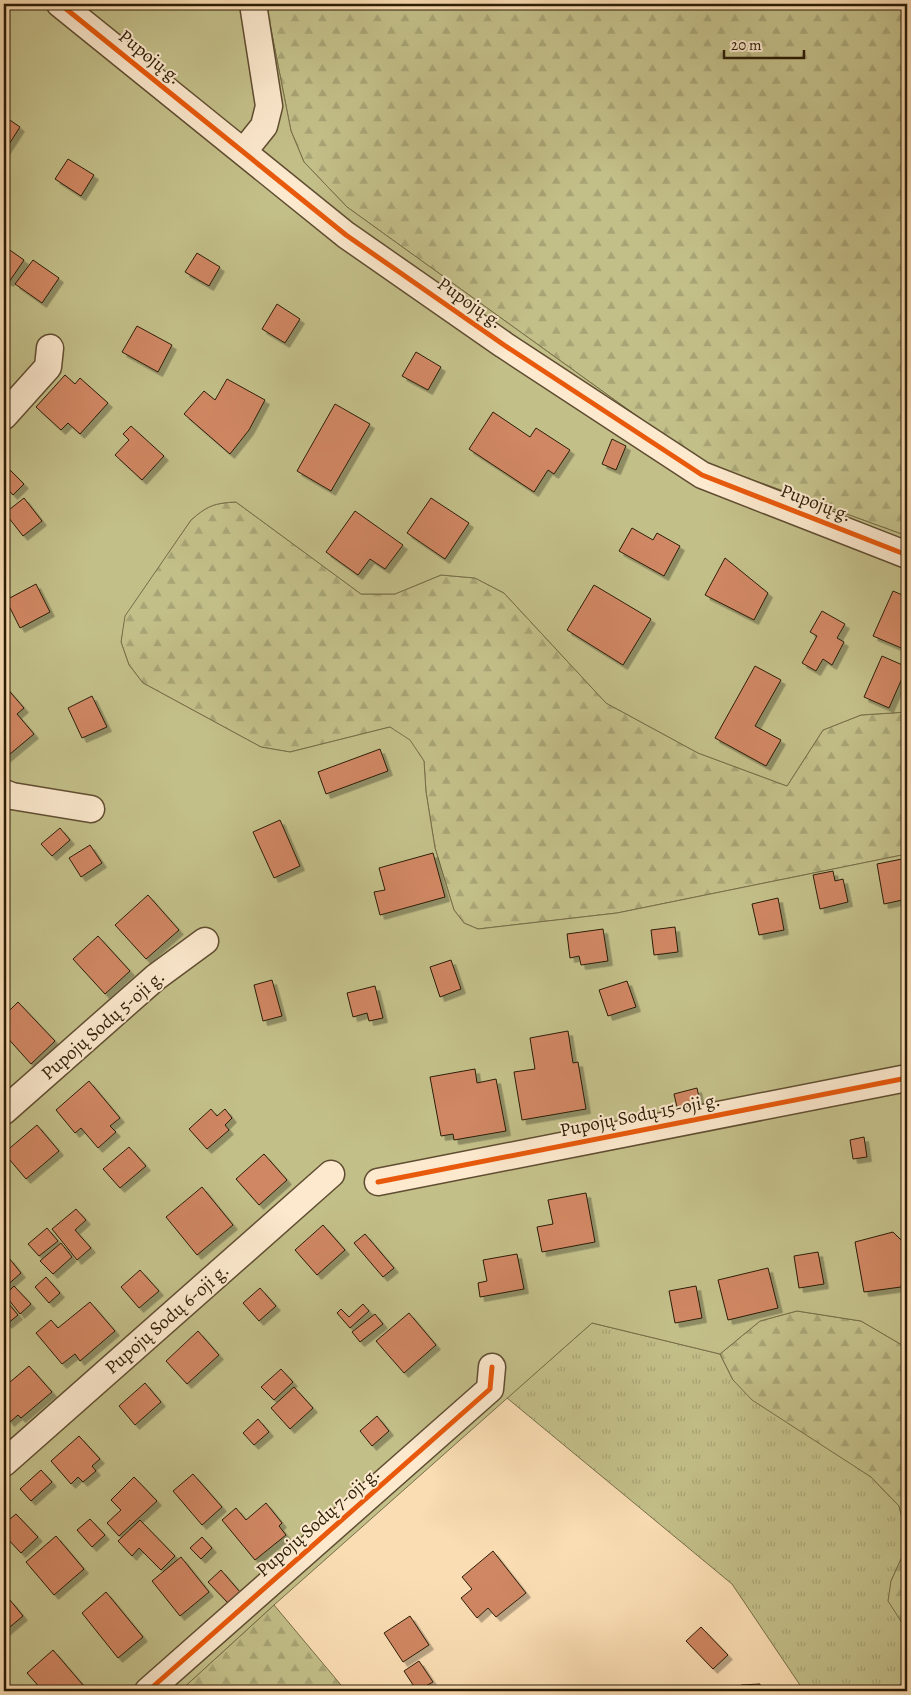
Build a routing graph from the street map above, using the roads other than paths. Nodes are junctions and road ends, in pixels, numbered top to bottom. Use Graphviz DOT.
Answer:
graph roads {
  1 [pos="60,4"];
  2 [pos="253,4"];
  3 [pos="244,151"];
  4 [pos="50,348"];
  5 [pos="4,416"];
  6 [pos="907,555"];
  7 [pos="4,792"];
  8 [pos="91,809"];
  9 [pos="205,942"];
  10 [pos="907,1078"];
  11 [pos="4,1111"];
  12 [pos="331,1174"];
  13 [pos="378,1182"];
  14 [pos="492,1367"];
  15 [pos="4,1464"];
  16 [pos="148,1691"];
  1 -- 3 [label="street, Pupojų g."];
  2 -- 3 [label="street"];
  3 -- 6 [label="street, Pupojų g."];
  4 -- 5 [label="street"];
  7 -- 8 [label="street"];
  9 -- 11 [label="street, Pupojų Sodų 5-oji g."];
  10 -- 13 [label="street, Pupojų Sodų 15-oji g."];
  12 -- 15 [label="street, Pupojų Sodų 6-oji g."];
  14 -- 16 [label="street, Pupojų Sodų 7-oji g."];
}
